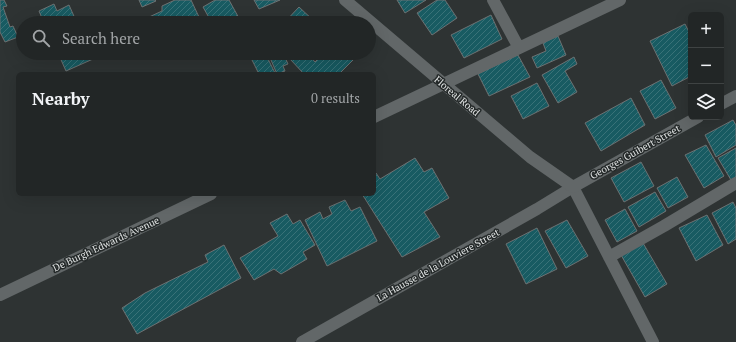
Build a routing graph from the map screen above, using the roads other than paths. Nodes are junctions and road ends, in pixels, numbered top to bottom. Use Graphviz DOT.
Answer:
graph roads {
  1 [pos="344,0"];
  2 [pos="493,0"];
  3 [pos="620,0"];
  4 [pos="363,16"];
  5 [pos="376,27"];
  6 [pos="519,48"];
  7 [pos="443,84"];
  8 [pos="736,96"];
  9 [pos="724,102"];
  10 [pos="376,115"];
  11 [pos="693,120"];
  12 [pos="736,183"];
  13 [pos="573,187"];
  14 [pos="207,196"];
  15 [pos="608,257"];
  16 [pos="0,295"];
  17 [pos="302,342"];
  18 [pos="653,342"];
  1 -- 4 [label="street, Floreal Road"];
  2 -- 6 [label="street"];
  3 -- 6 [label="street"];
  5 -- 7 [label="street, Floreal Road"];
  6 -- 7 [label="street"];
  7 -- 10 [label="street"];
  7 -- 13 [label="street, Floreal Road"];
  8 -- 9 [label="street"];
  11 -- 13 [label="street, Georges Guibert Street"];
  12 -- 15 [label="street"];
  13 -- 15 [label="street"];
  13 -- 17 [label="street, La Hausse de la Louviere Street"];
  14 -- 16 [label="street, De Burgh Edwards Avenue"];
  15 -- 18 [label="street"];
}
